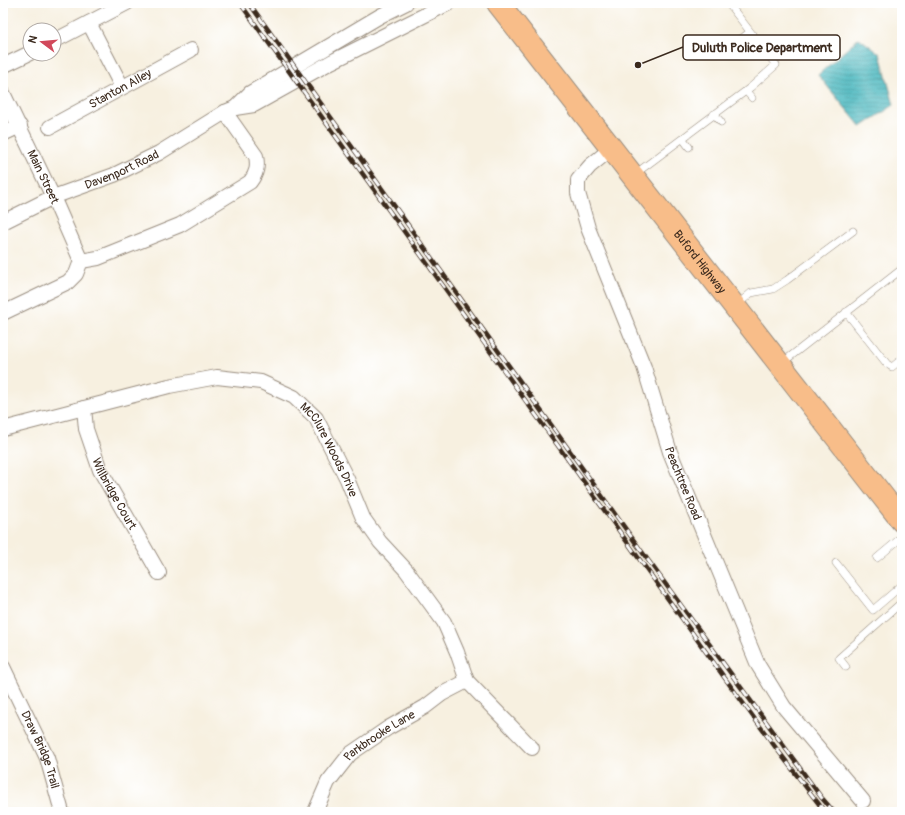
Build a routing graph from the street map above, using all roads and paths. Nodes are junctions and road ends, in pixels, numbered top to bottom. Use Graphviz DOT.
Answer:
graph roads {
  1 [pos="127,3"];
  2 [pos="406,3"];
  3 [pos="449,3"];
  4 [pos="498,3"];
  5 [pos="728,3"];
  6 [pos="89,23"];
  7 [pos="750,32"];
  8 [pos="62,37"];
  9 [pos="736,42"];
  10 [pos="191,50"];
  11 [pos="22,57"];
  12 [pos="3,66"];
  13 [pos="772,69"];
  14 [pos="778,75"];
  15 [pos="122,87"];
  16 [pos="746,91"];
  17 [pos="3,93"];
  18 [pos="752,98"];
  19 [pos="230,110"];
  20 [pos="714,114"];
  21 [pos="721,122"];
  22 [pos="20,126"];
  23 [pos="50,127"];
  24 [pos="3,134"];
  25 [pos="682,139"];
  26 [pos="689,146"];
  27 [pos="612,148"];
  28 [pos="633,175"];
  29 [pos="53,197"];
  30 [pos="3,222"];
  31 [pos="852,231"];
  32 [pos="81,261"];
  33 [pos="902,269"];
  34 [pos="735,306"];
  35 [pos="846,312"];
  36 [pos="3,313"];
  37 [pos="902,359"];
  38 [pos="780,364"];
  39 [pos="84,408"];
  40 [pos="3,429"];
  41 [pos="902,521"];
  42 [pos="902,537"];
  43 [pos="878,558"];
  44 [pos="836,562"];
  45 [pos="159,573"];
  46 [pos="901,586"];
  47 [pos="902,602"];
  48 [pos="3,667"];
  49 [pos="846,667"];
  50 [pos="467,680"];
  51 [pos="532,748"];
  52 [pos="863,801"];
  53 [pos="62,812"];
  54 [pos="315,812"];
  1 -- 6 [label="street"];
  2 -- 19 [label="street, Davenport Road"];
  3 -- 19 [label="street, Davenport Road"];
  4 -- 27 [label="main road, Buford Highway"];
  5 -- 7 [label="lane"];
  6 -- 8 [label="street"];
  6 -- 15 [label="street"];
  7 -- 9 [label="lane"];
  7 -- 13 [label="lane"];
  10 -- 15 [label="street, Stanton Alley"];
  11 -- 12 [label="street"];
  13 -- 14 [label="lane"];
  13 -- 16 [label="lane"];
  15 -- 23 [label="street, Stanton Alley"];
  16 -- 18 [label="lane"];
  16 -- 20 [label="lane"];
  17 -- 22 [label="street, Main Street"];
  19 -- 29 [label="street, Davenport Road"];
  19 -- 32 [label="street"];
  20 -- 21 [label="lane"];
  20 -- 25 [label="lane"];
  22 -- 24 [label="street"];
  22 -- 29 [label="street, Main Street"];
  25 -- 26 [label="lane"];
  25 -- 28 [label="lane"];
  27 -- 28 [label="main road, Buford Highway"];
  27 -- 52 [label="street, Peachtree Road"];
  28 -- 34 [label="main road, Buford Highway"];
  29 -- 30 [label="street, Davenport Road"];
  29 -- 32 [label="street, Main Street"];
  31 -- 34 [label="lane"];
  32 -- 36 [label="street"];
  33 -- 35 [label="lane"];
  34 -- 38 [label="main road, Buford Highway"];
  35 -- 37 [label="lane"];
  35 -- 38 [label="lane"];
  38 -- 41 [label="main road, Buford Highway"];
  39 -- 40 [label="street, McClure Woods Drive"];
  39 -- 45 [label="street, Willbridge Court"];
  39 -- 50 [label="street, McClure Woods Drive"];
  42 -- 43 [label="lane"];
  44 -- 46 [label="lane"];
  47 -- 49 [label="lane"];
  48 -- 53 [label="street, Draw Bridge Trail"];
  50 -- 51 [label="street, McClure Woods Drive"];
  50 -- 54 [label="street, Parkbrooke Lane"];
}
